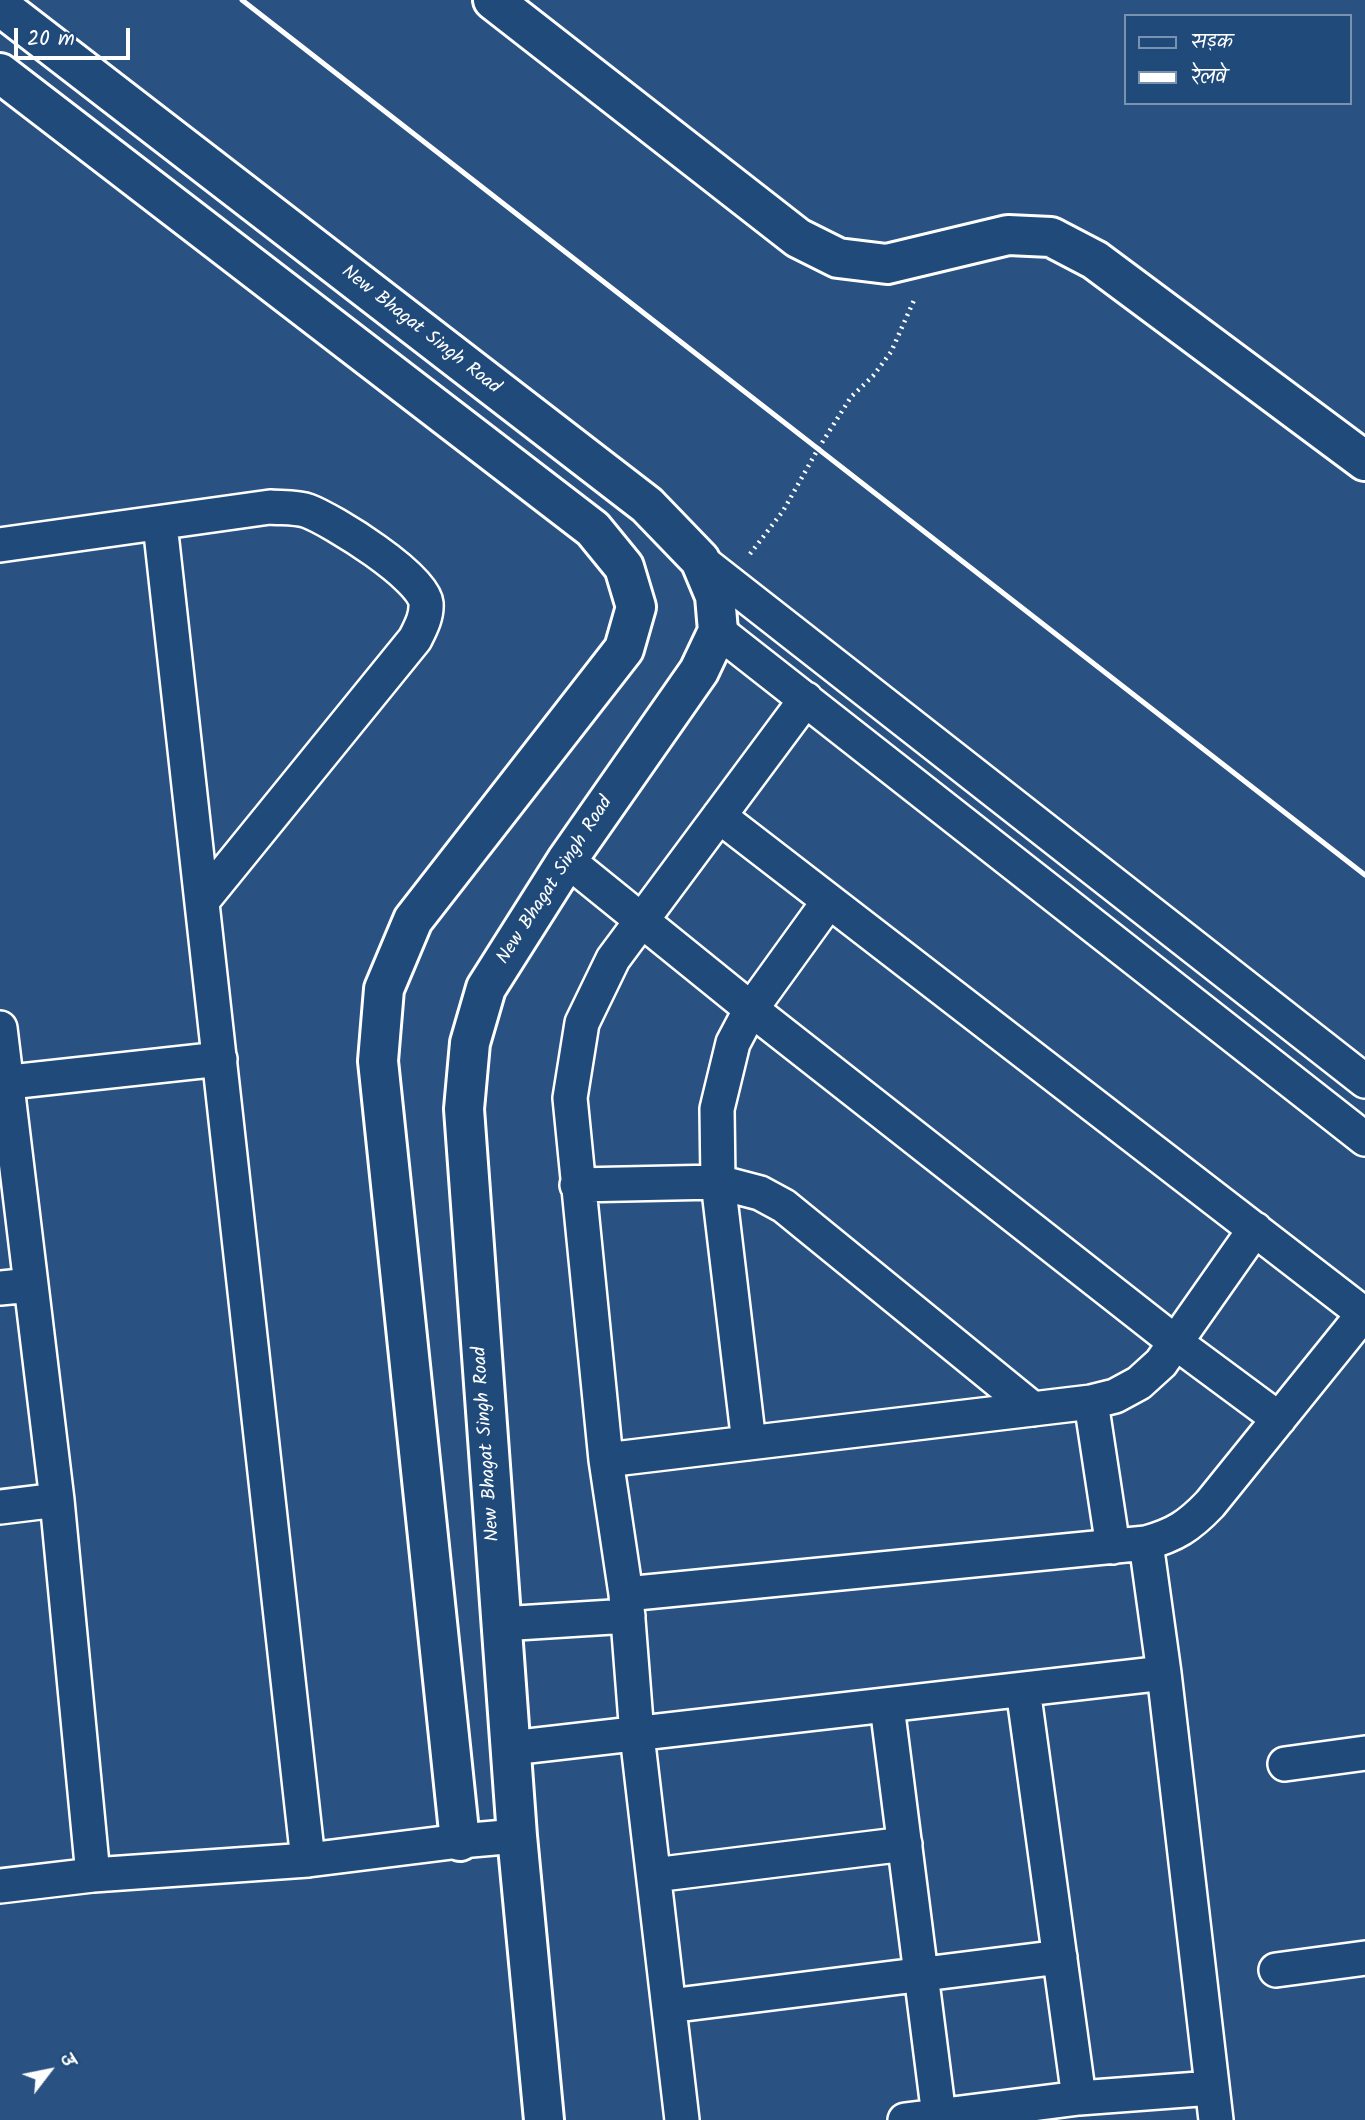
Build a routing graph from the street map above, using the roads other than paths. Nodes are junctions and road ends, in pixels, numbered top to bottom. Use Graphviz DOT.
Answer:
graph roads {
  1 [pos="493,0"];
  2 [pos="0,6"];
  3 [pos="0,73"];
  4 [pos="1365,461"];
  5 [pos="160,524"];
  6 [pos="0,545"];
  7 [pos="714,571"];
  8 [pos="718,631"];
  9 [pos="806,699"];
  10 [pos="719,816"];
  11 [pos="567,860"];
  12 [pos="202,900"];
  13 [pos="830,901"];
  14 [pos="641,921"];
  15 [pos="751,1009"];
  16 [pos="0,1028"];
  17 [pos="220,1059"];
  18 [pos="1365,1081"];
  19 [pos="3,1082"];
  20 [pos="1365,1139"];
  21 [pos="718,1182"];
  22 [pos="577,1185"];
  23 [pos="1255,1229"];
  24 [pos="15,1287"];
  25 [pos="1364,1313"];
  26 [pos="1175,1342"];
  27 [pos="1091,1402"];
  28 [pos="1033,1409"];
  29 [pos="1279,1419"];
  30 [pos="749,1443"];
  31 [pos="606,1460"];
  32 [pos="57,1500"];
  33 [pos="0,1507"];
  34 [pos="1146,1544"];
  35 [pos="1113,1547"];
  36 [pos="627,1605"];
  37 [pos="501,1624"];
  38 [pos="1164,1673"];
  39 [pos="1023,1689"];
  40 [pos="887,1706"];
  41 [pos="638,1735"];
  42 [pos="511,1748"];
  43 [pos="1365,1753"];
  44 [pos="1284,1764"];
  45 [pos="517,1836"];
  46 [pos="460,1840"];
  47 [pos="905,1844"];
  48 [pos="307,1860"];
  49 [pos="93,1875"];
  50 [pos="654,1875"];
  51 [pos="0,1886"];
  52 [pos="1059,1957"];
  53 [pos="1365,1958"];
  54 [pos="1276,1970"];
  55 [pos="921,1974"];
  56 [pos="669,2006"];
  57 [pos="1214,2104"];
  58 [pos="1101,2105"];
  59 [pos="939,2116"];
  60 [pos="544,2120"];
  61 [pos="682,2120"];
  62 [pos="905,2120"];
  1 -- 4 [label="street"];
  2 -- 7 [label="street, New Bhagat Singh Road"];
  3 -- 46 [label="street"];
  5 -- 6 [label="street"];
  5 -- 12 [label="street"];
  5 -- 12 [label="street"];
  7 -- 8 [label="street, New Bhagat Singh Road"];
  7 -- 18 [label="street"];
  8 -- 9 [label="street"];
  8 -- 11 [label="street, New Bhagat Singh Road"];
  9 -- 10 [label="street"];
  9 -- 20 [label="street"];
  10 -- 13 [label="street"];
  10 -- 14 [label="street"];
  11 -- 14 [label="street"];
  11 -- 37 [label="street, New Bhagat Singh Road"];
  12 -- 17 [label="street"];
  13 -- 15 [label="street"];
  13 -- 23 [label="street"];
  14 -- 15 [label="street"];
  14 -- 22 [label="street"];
  15 -- 21 [label="street"];
  15 -- 26 [label="street"];
  16 -- 19 [label="street"];
  17 -- 19 [label="street"];
  17 -- 48 [label="street"];
  19 -- 24 [label="street"];
  21 -- 22 [label="street"];
  21 -- 28 [label="street"];
  21 -- 30 [label="street"];
  22 -- 31 [label="street"];
  23 -- 25 [label="street"];
  23 -- 26 [label="street"];
  24 -- 32 [label="street"];
  25 -- 29 [label="street"];
  26 -- 27 [label="street"];
  26 -- 29 [label="street"];
  27 -- 28 [label="street"];
  27 -- 35 [label="street"];
  28 -- 30 [label="street"];
  29 -- 34 [label="street"];
  30 -- 31 [label="street"];
  31 -- 36 [label="street"];
  32 -- 33 [label="street"];
  32 -- 49 [label="street"];
  34 -- 35 [label="street"];
  34 -- 38 [label="street"];
  35 -- 36 [label="street"];
  36 -- 37 [label="street"];
  36 -- 41 [label="street"];
  37 -- 42 [label="street, New Bhagat Singh Road"];
  38 -- 39 [label="street"];
  38 -- 57 [label="street"];
  39 -- 40 [label="street"];
  39 -- 52 [label="street"];
  40 -- 41 [label="street"];
  40 -- 47 [label="street"];
  41 -- 42 [label="street"];
  41 -- 50 [label="street"];
  42 -- 45 [label="street, New Bhagat Singh Road"];
  43 -- 44 [label="street"];
  45 -- 46 [label="street"];
  45 -- 60 [label="street, New Bhagat Singh Road"];
  46 -- 48 [label="street"];
  47 -- 50 [label="street"];
  47 -- 55 [label="street"];
  48 -- 49 [label="street"];
  49 -- 51 [label="street"];
  50 -- 56 [label="street"];
  52 -- 55 [label="street"];
  52 -- 58 [label="street"];
  53 -- 54 [label="street"];
  55 -- 56 [label="street"];
  55 -- 59 [label="street"];
  56 -- 61 [label="street"];
  57 -- 58 [label="street"];
  58 -- 59 [label="street"];
  59 -- 62 [label="street"];
}
